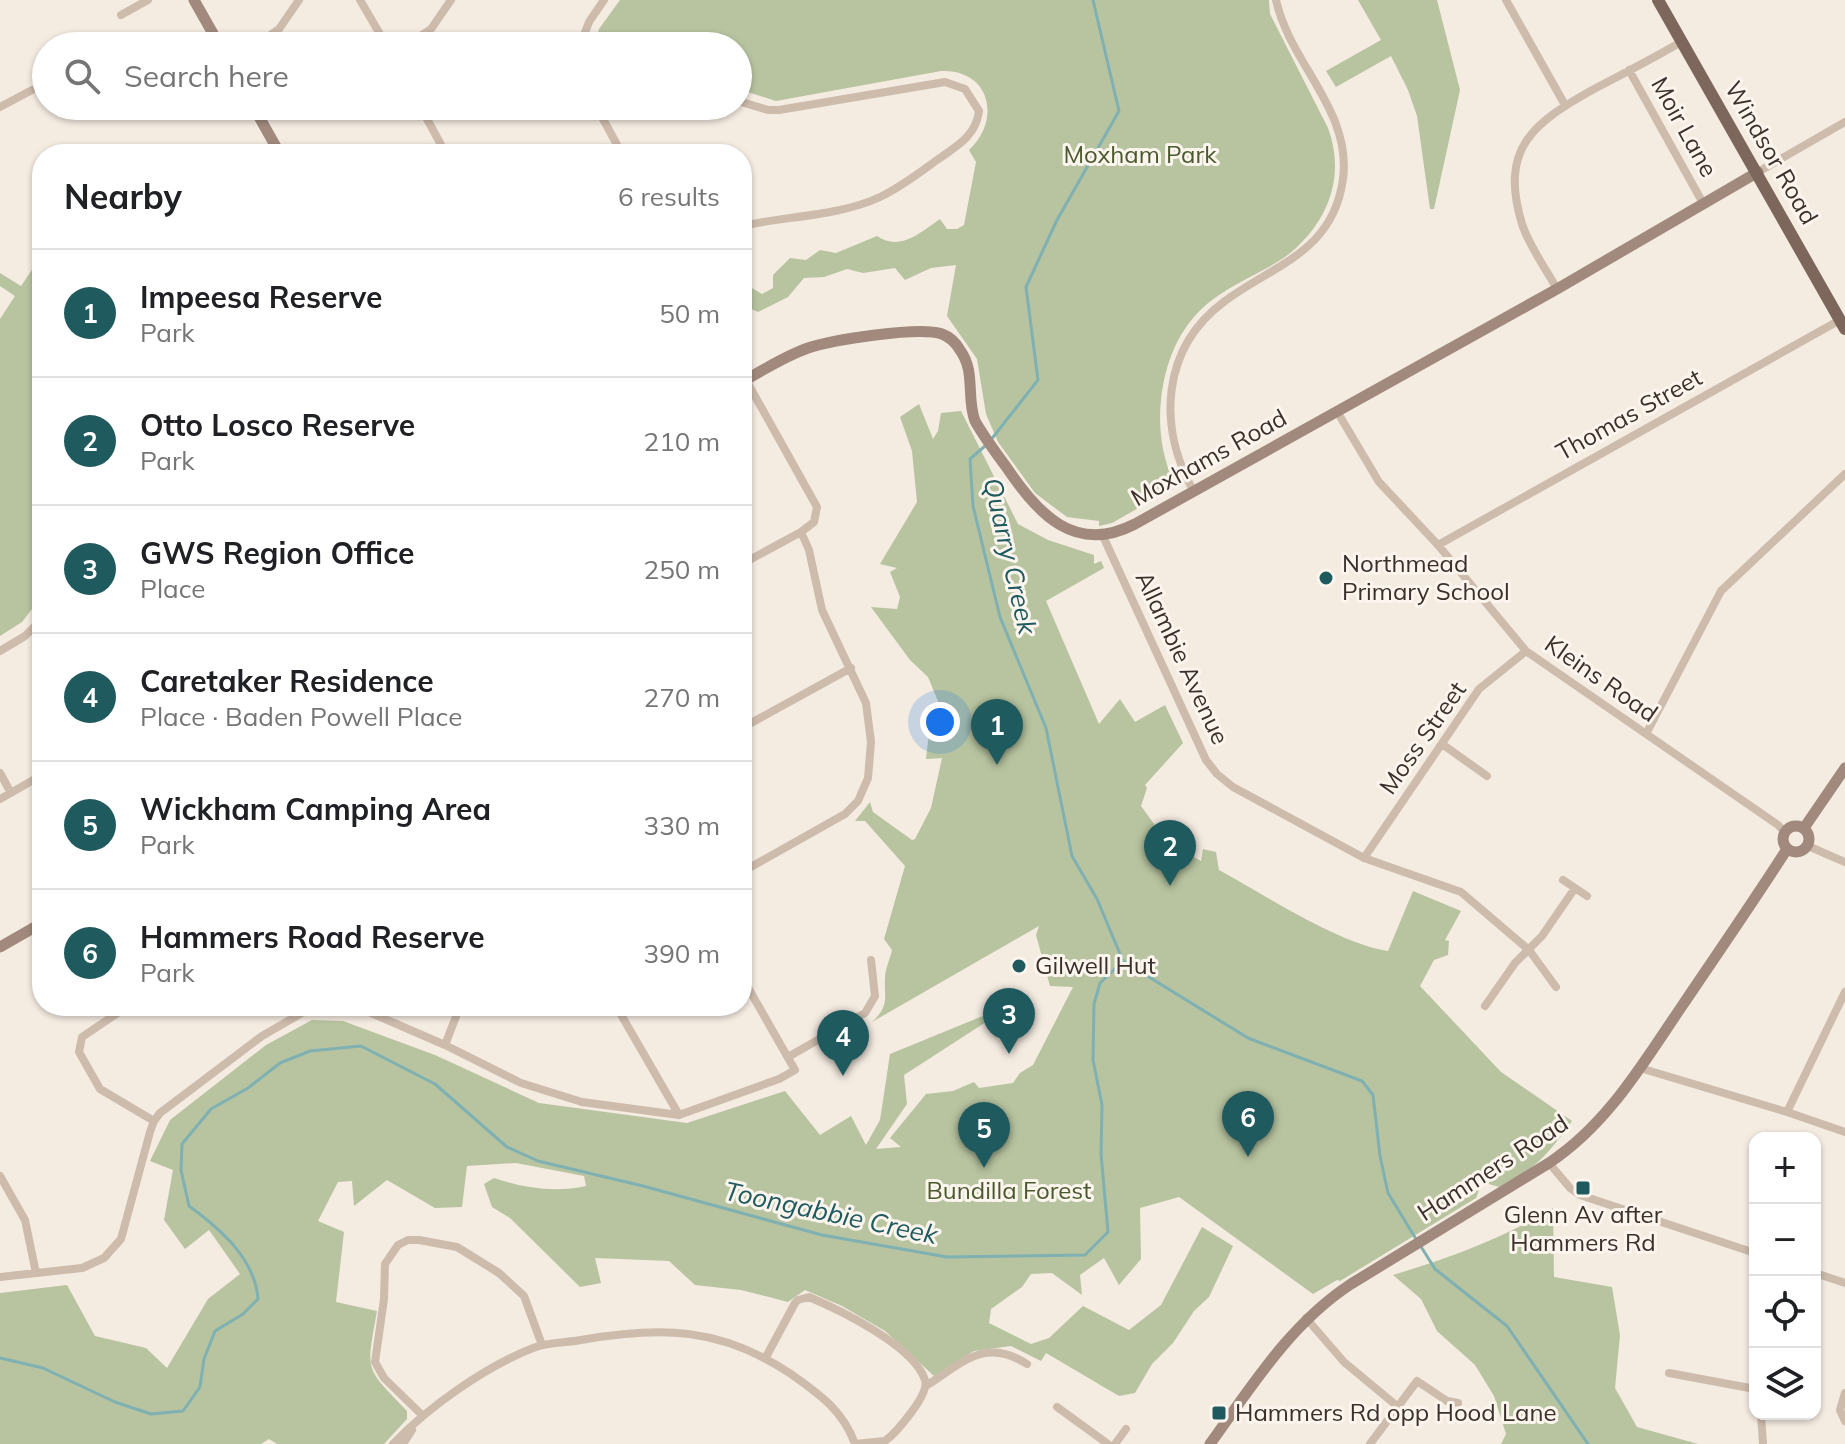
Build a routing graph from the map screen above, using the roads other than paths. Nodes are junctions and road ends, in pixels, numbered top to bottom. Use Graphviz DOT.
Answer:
graph roads {
  1 [pos="148,0"];
  2 [pos="194,0"];
  3 [pos="299,0"];
  4 [pos="360,0"];
  5 [pos="451,0"];
  6 [pos="604,0"];
  7 [pos="1276,0"];
  8 [pos="1506,0"];
  9 [pos="1658,0"];
  10 [pos="121,15"];
  11 [pos="212,32"];
  12 [pos="275,32"];
  13 [pos="379,32"];
  14 [pos="426,32"];
  15 [pos="585,32"];
  16 [pos="1681,42"];
  17 [pos="1629,70"];
  18 [pos="32,90"];
  19 [pos="752,105"];
  20 [pos="1565,105"];
  21 [pos="0,107"];
  22 [pos="261,120"];
  23 [pos="428,120"];
  24 [pos="604,120"];
  25 [pos="1845,122"];
  26 [pos="274,144"];
  27 [pos="441,144"];
  28 [pos="617,144"];
  29 [pos="1758,172"];
  30 [pos="1704,205"];
  31 [pos="752,224"];
  32 [pos="1557,289"];
  33 [pos="1843,324"];
  34 [pos="752,376"];
  35 [pos="752,395"];
  36 [pos="1338,413"];
  37 [pos="1845,474"];
  38 [pos="1194,492"];
  39 [pos="801,532"];
  40 [pos="1102,534"];
  41 [pos="1438,545"];
  42 [pos="752,559"];
  43 [pos="32,629"];
  44 [pos="0,651"];
  45 [pos="1526,651"];
  46 [pos="851,668"];
  47 [pos="752,722"];
  48 [pos="1646,734"];
  49 [pos="1442,744"];
  50 [pos="1845,768"];
  51 [pos="0,773"];
  52 [pos="1487,776"];
  53 [pos="32,781"];
  54 [pos="11,793"];
  55 [pos="0,799"];
  56 [pos="1804,828"];
  57 [pos="1785,832"];
  58 [pos="1808,846"];
  59 [pos="1787,849"];
  60 [pos="1364,858"];
  61 [pos="1845,862"];
  62 [pos="752,866"];
  63 [pos="1563,880"];
  64 [pos="1575,888"];
  65 [pos="1587,896"];
  66 [pos="32,929"];
  67 [pos="0,947"];
  68 [pos="1529,950"];
  69 [pos="871,960"];
  70 [pos="1556,987"];
  71 [pos="1845,992"];
  72 [pos="752,994"];
  73 [pos="1485,1006"];
  74 [pos="112,1016"];
  75 [pos="297,1016"];
  76 [pos="378,1016"];
  77 [pos="456,1016"];
  78 [pos="622,1016"];
  79 [pos="445,1045"];
  80 [pos="788,1057"];
  81 [pos="1640,1068"];
  82 [pos="1787,1112"];
  83 [pos="679,1115"];
  84 [pos="154,1121"];
  85 [pos="1845,1132"];
  86 [pos="1549,1163"];
  87 [pos="0,1176"];
  88 [pos="1749,1251"];
  89 [pos="36,1273"];
  90 [pos="1821,1275"];
  91 [pos="0,1277"];
  92 [pos="1845,1283"];
  93 [pos="1306,1318"];
  94 [pos="542,1345"];
  95 [pos="766,1357"];
  96 [pos="1027,1364"];
  97 [pos="1669,1373"];
  98 [pos="926,1386"];
  99 [pos="1749,1388"];
  100 [pos="1845,1393"];
  101 [pos="1458,1403"];
  102 [pos="1397,1406"];
  103 [pos="1057,1407"];
  104 [pos="420,1419"];
  105 [pos="1761,1420"];
  106 [pos="1845,1421"];
  107 [pos="1126,1429"];
  108 [pos="393,1444"];
  109 [pos="403,1444"];
  110 [pos="855,1444"];
  111 [pos="1108,1444"];
  112 [pos="1115,1444"];
  113 [pos="1210,1444"];
  114 [pos="1370,1444"];
  115 [pos="1763,1444"];
  1 -- 10 [label="street"];
  2 -- 11 [label="street"];
  3 -- 12 [label="street"];
  4 -- 13 [label="street"];
  5 -- 14 [label="street"];
  6 -- 15 [label="street"];
  7 -- 38 [label="street"];
  8 -- 20 [label="street"];
  9 -- 16 [label="main road, Windsor Road"];
  16 -- 17 [label="street"];
  16 -- 29 [label="main road, Windsor Road"];
  17 -- 20 [label="street"];
  17 -- 30 [label="street, Moir Lane"];
  18 -- 21 [label="street"];
  19 -- 31 [label="street"];
  20 -- 32 [label="street"];
  22 -- 26 [label="street"];
  23 -- 27 [label="street"];
  24 -- 28 [label="street"];
  25 -- 29 [label="street"];
  29 -- 30 [label="street, Moxhams Road"];
  29 -- 33 [label="main road, Windsor Road"];
  30 -- 32 [label="street, Moxhams Road"];
  32 -- 36 [label="street, Moxhams Road"];
  33 -- 41 [label="street, Thomas Street"];
  34 -- 40 [label="street, Moxhams Road"];
  35 -- 39 [label="street"];
  36 -- 38 [label="street, Moxhams Road"];
  36 -- 41 [label="street, Kleins Road"];
  37 -- 48 [label="street"];
  38 -- 40 [label="street, Moxhams Road"];
  39 -- 42 [label="street"];
  39 -- 46 [label="street"];
  40 -- 60 [label="street, Allambie Avenue"];
  41 -- 45 [label="street, Kleins Road"];
  43 -- 44 [label="street"];
  45 -- 48 [label="street, Kleins Road"];
  45 -- 49 [label="street, Moss Street"];
  46 -- 47 [label="street"];
  46 -- 62 [label="street"];
  48 -- 57 [label="street, Kleins Road"];
  49 -- 52 [label="street"];
  49 -- 60 [label="street, Moss Street"];
  50 -- 56 [label="street"];
  51 -- 54 [label="street"];
  53 -- 54 [label="street"];
  54 -- 55 [label="street"];
  56 -- 57 [label="street"];
  56 -- 58 [label="street"];
  57 -- 59 [label="street"];
  58 -- 59 [label="street"];
  58 -- 61 [label="street"];
  59 -- 81 [label="street, Hammers Road"];
  60 -- 68 [label="street, Allambie Avenue"];
  63 -- 64 [label="street"];
  64 -- 65 [label="street"];
  64 -- 68 [label="street"];
  66 -- 67 [label="street"];
  68 -- 70 [label="street, Allambie Avenue"];
  68 -- 73 [label="street"];
  69 -- 80 [label="street"];
  71 -- 82 [label="street"];
  72 -- 80 [label="street"];
  74 -- 84 [label="street"];
  75 -- 84 [label="street"];
  76 -- 79 [label="street"];
  77 -- 79 [label="street"];
  78 -- 83 [label="street"];
  79 -- 83 [label="street"];
  80 -- 83 [label="street"];
  81 -- 82 [label="street"];
  81 -- 86 [label="street, Hammers Road"];
  82 -- 85 [label="street"];
  84 -- 89 [label="street"];
  86 -- 88 [label="street"];
  86 -- 93 [label="street, Hammers Road"];
  87 -- 89 [label="street"];
  89 -- 91 [label="street"];
  90 -- 92 [label="street"];
  93 -- 102 [label="street"];
  93 -- 113 [label="street, Hammers Road"];
  94 -- 95 [label="street"];
  94 -- 104 [label="street"];
  94 -- 104 [label="street"];
  95 -- 98 [label="street"];
  95 -- 110 [label="street"];
  96 -- 98 [label="street"];
  97 -- 99 [label="street"];
  98 -- 110 [label="street"];
  100 -- 106 [label="street"];
  101 -- 102 [label="street"];
  102 -- 114 [label="street"];
  103 -- 111 [label="street"];
  104 -- 108 [label="street"];
  104 -- 109 [label="street"];
  105 -- 115 [label="street"];
  107 -- 112 [label="street"];
}
